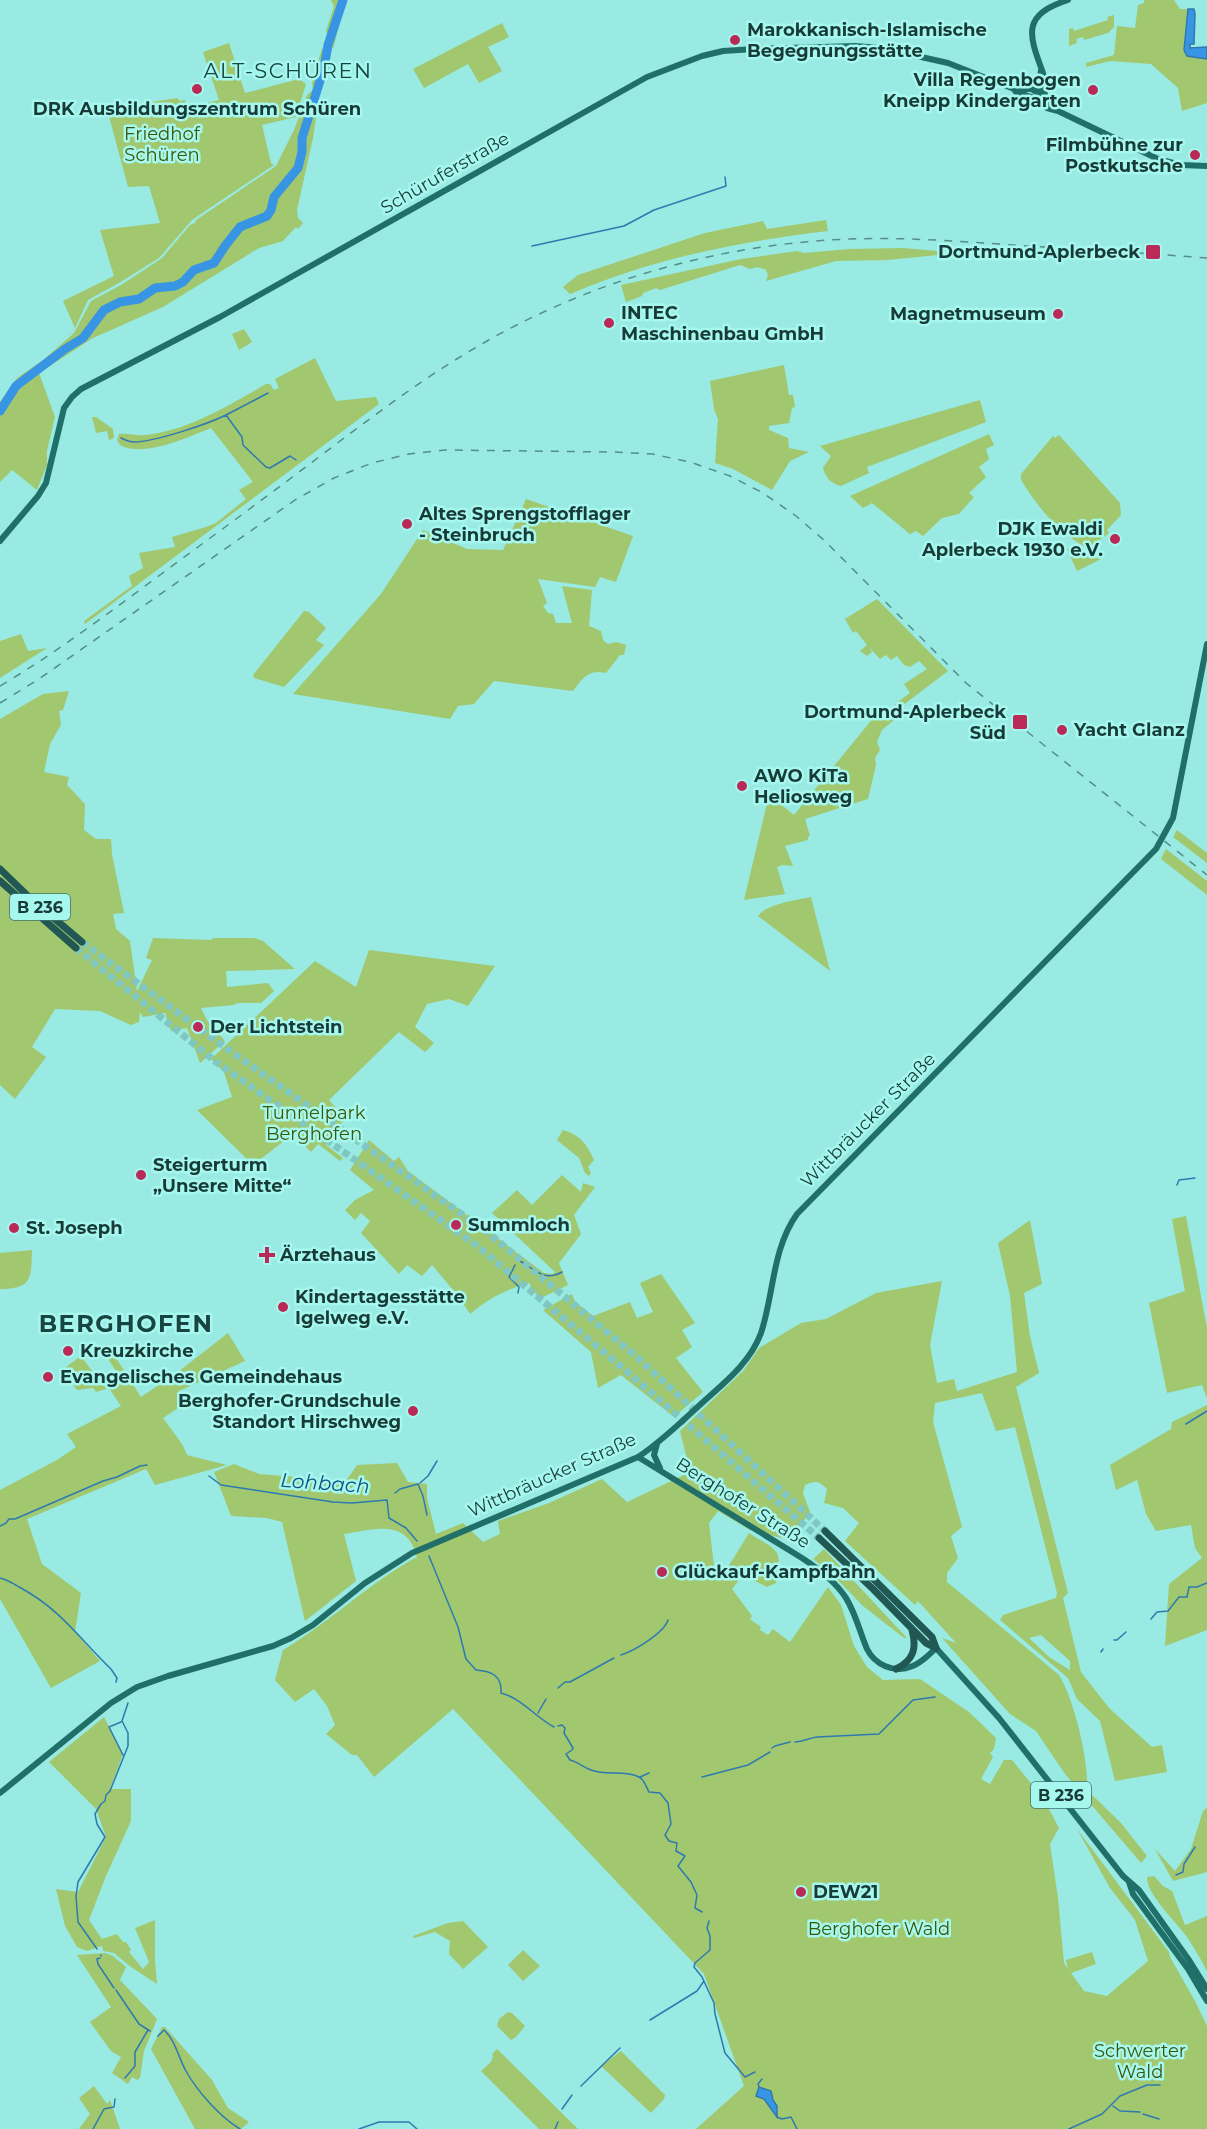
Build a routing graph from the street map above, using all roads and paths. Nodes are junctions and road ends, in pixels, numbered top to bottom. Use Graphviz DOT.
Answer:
graph roads {
  1 [pos="1068,0"];
  2 [pos="1038,94"];
  3 [pos="1207,166"];
  4 [pos="0,541"];
  5 [pos="1207,644"];
  6 [pos="0,869"];
  7 [pos="0,881"];
  8 [pos="82,942"];
  9 [pos="76,948"];
  10 [pos="657,1443"];
  11 [pos="638,1457"];
  12 [pos="662,1471"];
  13 [pos="825,1531"];
  14 [pos="819,1538"];
  15 [pos="912,1630"];
  16 [pos="936,1648"];
  17 [pos="896,1669"];
  18 [pos="0,1793"];
  19 [pos="1175,1945"];
  20 [pos="1207,1989"];
  21 [pos="1207,2001"];
  1 -- 2 [label="main road"];
  2 -- 3 [label="main road, Schüruferstraße"];
  2 -- 4 [label="main road, Schüruferstraße"];
  5 -- 10 [label="main road, Wittbräucker Straße"];
  6 -- 8 [label="highway, B 236"];
  7 -- 9 [label="highway, B 236"];
  10 -- 11 [label="main road, Wittbräucker Straße"];
  10 -- 12 [label="main road"];
  11 -- 12 [label="main road, Berghofer Straße"];
  11 -- 18 [label="main road, Wittbräucker Straße"];
  12 -- 17 [label="main road, Berghofer Straße"];
  13 -- 16 [label="highway, B 236"];
  14 -- 15 [label="highway, B 236"];
  15 -- 16 [label="highway, B 236"];
  15 -- 17 [label="highway"];
  16 -- 17 [label="main road"];
  16 -- 19 [label="main road, B 236"];
  19 -- 20 [label="main road, B 236"];
  19 -- 21 [label="main road, B 236"];
}
